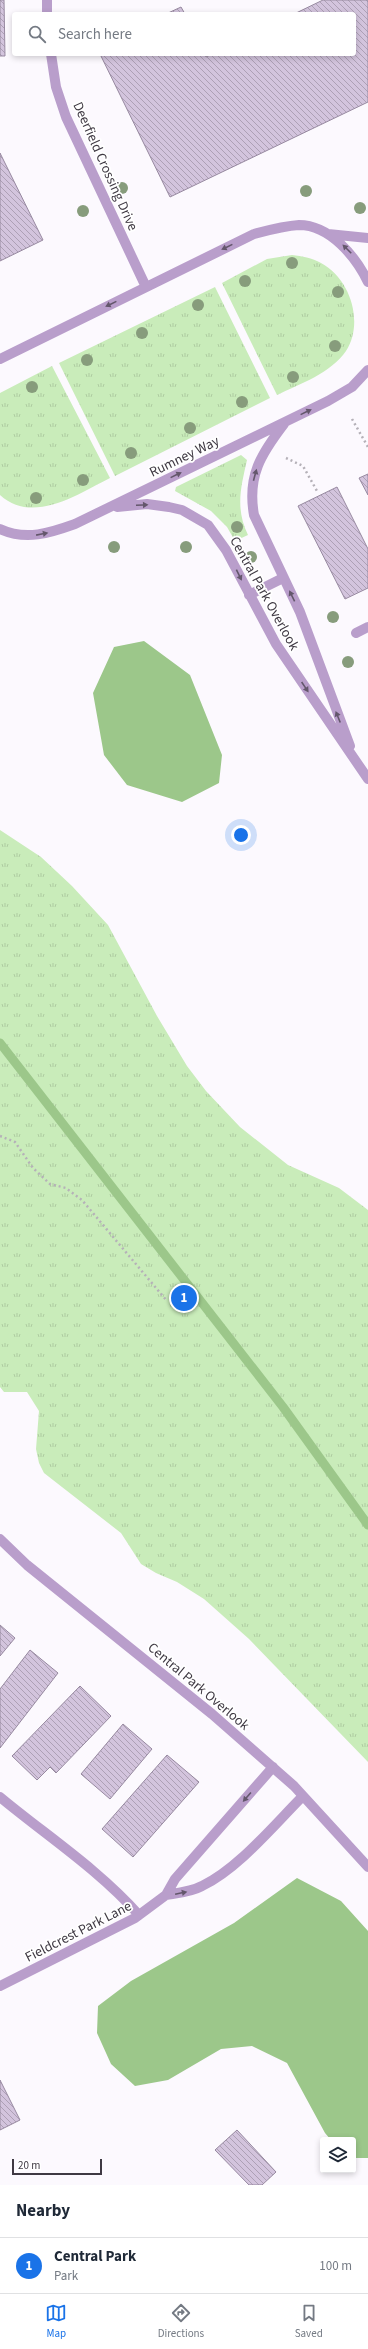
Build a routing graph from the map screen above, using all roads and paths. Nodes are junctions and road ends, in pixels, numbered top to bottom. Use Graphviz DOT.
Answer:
graph roads {
  1 [pos="46,0"];
  2 [pos="47,12"];
  3 [pos="51,56"];
  4 [pos="322,232"];
  5 [pos="368,238"];
  6 [pos="368,282"];
  7 [pos="146,287"];
  8 [pos="0,359"];
  9 [pos="368,370"];
  10 [pos="352,419"];
  11 [pos="286,422"];
  12 [pos="368,447"];
  13 [pos="285,458"];
  14 [pos="316,491"];
  15 [pos="103,511"];
  16 [pos="1,530"];
  17 [pos="283,578"];
  18 [pos="249,595"];
  19 [pos="368,627"];
  20 [pos="356,633"];
  21 [pos="359,766"];
  22 [pos="368,779"];
  23 [pos="0,1136"];
  24 [pos="166,1301"];
  25 [pos="0,1539"];
  26 [pos="273,1767"];
  27 [pos="303,1796"];
  28 [pos="0,1797"];
  29 [pos="368,1867"];
  30 [pos="166,1895"];
  31 [pos="139,1915"];
  32 [pos="0,1986"];
  1 -- 2 [label="street"];
  3 -- 7 [label="street, Deerfield Crossing Drive"];
  4 -- 5 [label="street"];
  6 -- 4 [label="street, one-way"];
  4 -- 7 [label="street, one-way"];
  7 -- 8 [label="street, one-way"];
  11 -- 9 [label="street, Rumney Way, one-way"];
  10 -- 12 [label="path"];
  15 -- 11 [label="street, Rumney Way, one-way"];
  17 -- 11 [label="street, Central Park Overlook, one-way"];
  13 -- 14 [label="path"];
  16 -- 15 [label="street, Rumney Way, one-way"];
  15 -- 18 [label="street, Central Park Overlook, one-way"];
  17 -- 18 [label="street"];
  21 -- 17 [label="street, Central Park Overlook, one-way"];
  18 -- 21 [label="street, Central Park Overlook, one-way"];
  19 -- 20 [label="street"];
  21 -- 22 [label="street, Central Park Overlook"];
  23 -- 24 [label="path"];
  25 -- 26 [label="street, Central Park Overlook"];
  26 -- 27 [label="street, Central Park Overlook"];
  26 -- 30 [label="street, Fieldcrest Park Lane, one-way"];
  27 -- 29 [label="street, Central Park Overlook"];
  30 -- 27 [label="street, Fieldcrest Park Lane, one-way"];
  28 -- 31 [label="street"];
  30 -- 31 [label="street, Fieldcrest Park Lane"];
  31 -- 32 [label="street, Fieldcrest Park Lane"];
}
